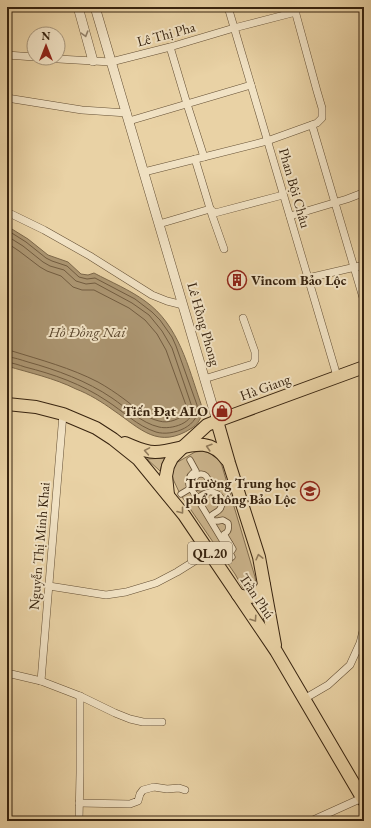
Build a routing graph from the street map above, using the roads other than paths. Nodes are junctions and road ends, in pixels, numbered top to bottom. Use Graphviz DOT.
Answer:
graph roads {
  1 [pos="78,7"];
  2 [pos="95,7"];
  3 [pos="228,7"];
  4 [pos="295,10"];
  5 [pos="234,28"];
  6 [pos="170,47"];
  7 [pos="7,55"];
  8 [pos="26,56"];
  9 [pos="66,59"];
  10 [pos="93,61"];
  11 [pos="111,62"];
  12 [pos="251,85"];
  13 [pos="7,98"];
  14 [pos="187,104"];
  15 [pos="128,117"];
  16 [pos="312,125"];
  17 [pos="267,141"];
  18 [pos="204,157"];
  19 [pos="195,159"];
  20 [pos="144,172"];
  21 [pos="360,194"];
  22 [pos="283,195"];
  23 [pos="335,202"];
  24 [pos="210,209"];
  25 [pos="7,212"];
  26 [pos="290,216"];
  27 [pos="159,224"];
  28 [pos="224,249"];
  29 [pos="364,265"];
  30 [pos="355,267"];
  31 [pos="308,278"];
  32 [pos="364,301"];
  33 [pos="183,305"];
  34 [pos="243,318"];
  35 [pos="364,367"];
  36 [pos="337,376"];
  37 [pos="204,379"];
  38 [pos="7,404"];
  39 [pos="62,414"];
  40 [pos="216,421"];
  41 [pos="113,438"];
  42 [pos="183,447"];
  43 [pos="190,460"];
  44 [pos="229,462"];
  45 [pos="191,488"];
  46 [pos="181,494"];
  47 [pos="168,495"];
  48 [pos="197,498"];
  49 [pos="230,544"];
  50 [pos="209,552"];
  51 [pos="232,557"];
  52 [pos="264,585"];
  53 [pos="49,586"];
  54 [pos="238,595"];
  55 [pos="364,627"];
  56 [pos="276,651"];
  57 [pos="7,672"];
  58 [pos="41,681"];
  59 [pos="80,696"];
  60 [pos="304,699"];
  61 [pos="162,722"];
  62 [pos="185,790"];
  63 [pos="363,799"];
  64 [pos="79,803"];
  65 [pos="79,821"];
  66 [pos="312,821"];
  1 -- 10 [label="street, one-way"];
  2 -- 11 [label="street, Lê Hồng Phong"];
  3 -- 5 [label="street, Phan Bội Châu"];
  4 -- 5 [label="street, Lê Thị Pha"];
  4 -- 16 [label="street"];
  5 -- 6 [label="street, Lê Thị Pha"];
  5 -- 12 [label="street, Phan Bội Châu"];
  6 -- 11 [label="street, Lê Thị Pha"];
  6 -- 14 [label="street"];
  7 -- 8 [label="street"];
  9 -- 10 [label="street, Lê Thị Pha"];
  10 -- 11 [label="street, Lê Thị Pha"];
  11 -- 15 [label="street, Lê Hồng Phong"];
  12 -- 14 [label="street"];
  12 -- 17 [label="street, Phan Bội Châu"];
  13 -- 15 [label="street"];
  14 -- 15 [label="street"];
  14 -- 18 [label="street"];
  15 -- 20 [label="street, Lê Hồng Phong"];
  16 -- 17 [label="street"];
  16 -- 23 [label="street"];
  17 -- 18 [label="street"];
  17 -- 22 [label="street, Phan Bội Châu"];
  18 -- 19 [label="street"];
  19 -- 20 [label="street"];
  19 -- 24 [label="street"];
  20 -- 27 [label="street, Lê Hồng Phong"];
  21 -- 23 [label="street"];
  22 -- 24 [label="street"];
  22 -- 26 [label="street, Phan Bội Châu"];
  23 -- 26 [label="street"];
  23 -- 30 [label="street"];
  24 -- 27 [label="street"];
  24 -- 28 [label="street"];
  25 -- 33 [label="street"];
  26 -- 31 [label="street, Phan Bội Châu"];
  27 -- 33 [label="street, Lê Hồng Phong"];
  29 -- 30 [label="street"];
  30 -- 31 [label="street"];
  30 -- 32 [label="street"];
  31 -- 36 [label="street, Phan Bội Châu"];
  33 -- 37 [label="street, Lê Hồng Phong"];
  34 -- 37 [label="street"];
  35 -- 36 [label="highway, Hà Giang"];
  36 -- 40 [label="highway, Hà Giang"];
  37 -- 40 [label="street, Lê Hồng Phong"];
  38 -- 39 [label="highway, Trần Phú / QL.20"];
  39 -- 41 [label="highway, Trần Phú / QL.20"];
  39 -- 53 [label="street, Nguyễn Thị Minh Khai"];
  40 -- 42 [label="highway, Hà Giang"];
  40 -- 44 [label="highway, Lê Hồng Phong / QL.20"];
  42 -- 41 [label="highway, QL.20, one-way"];
  41 -- 47 [label="highway, Trần Phú / QL.20"];
  44 -- 42 [label="highway, QL.20, one-way"];
  42 -- 47 [label="highway, Hà Giang"];
  43 -- 45 [label="street"];
  52 -- 44 [label="highway, Lê Hồng Phong / QL.20, one-way"];
  45 -- 46 [label="street"];
  45 -- 48 [label="street"];
  47 -- 50 [label="highway, Trần Phú / QL.20, one-way"];
  48 -- 49 [label="street"];
  48 -- 49 [label="street"];
  49 -- 51 [label="street"];
  50 -- 53 [label="street"];
  50 -- 54 [label="highway, Trần Phú / QL.20"];
  52 -- 54 [label="highway"];
  52 -- 56 [label="highway, Lê Hồng Phong / QL.20"];
  53 -- 58 [label="street, Nguyễn Thị Minh Khai"];
  54 -- 56 [label="highway, Trần Phú / QL.20, one-way"];
  55 -- 60 [label="street"];
  56 -- 60 [label="highway, Trần Phú / QL.20"];
  57 -- 58 [label="street"];
  58 -- 59 [label="street"];
  59 -- 61 [label="street"];
  59 -- 64 [label="street"];
  60 -- 63 [label="highway, Trần Phú / QL.20"];
  62 -- 64 [label="street"];
  63 -- 66 [label="street"];
  64 -- 65 [label="street"];
}
